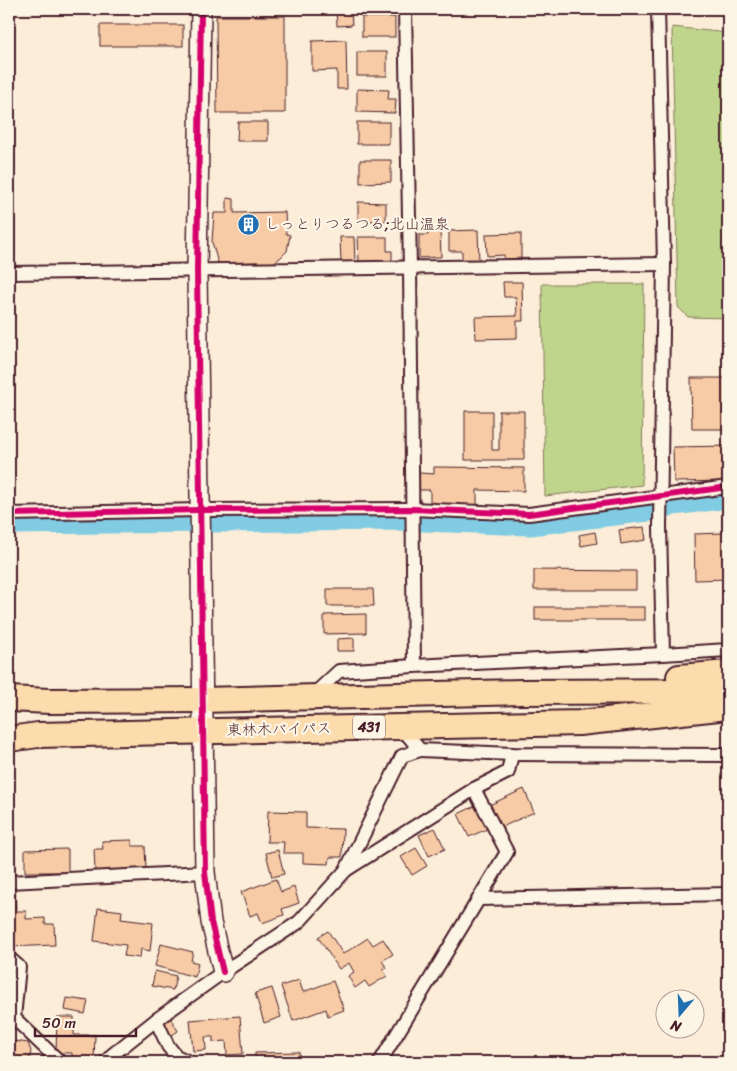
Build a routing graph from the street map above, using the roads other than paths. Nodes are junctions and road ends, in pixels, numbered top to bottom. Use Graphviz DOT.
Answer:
graph roads {
  1 [pos="201,9"];
  2 [pos="405,9"];
  3 [pos="658,9"];
  4 [pos="664,264"];
  5 [pos="410,268"];
  6 [pos="197,271"];
  7 [pos="9,272"];
  8 [pos="728,487"];
  9 [pos="661,496"];
  10 [pos="412,508"];
  11 [pos="200,510"];
  12 [pos="9,514"];
  13 [pos="728,650"];
  14 [pos="663,654"];
  15 [pos="414,666"];
  16 [pos="728,673"];
  17 [pos="728,691"];
  18 [pos="521,692"];
  19 [pos="311,697"];
  20 [pos="9,699"];
  21 [pos="202,700"];
  22 [pos="728,707"];
  23 [pos="728,717"];
  24 [pos="579,723"];
  25 [pos="400,726"];
  26 [pos="203,730"];
  27 [pos="9,739"];
  28 [pos="420,750"];
  29 [pos="512,754"];
  30 [pos="728,754"];
  31 [pos="474,789"];
  32 [pos="346,870"];
  33 [pos="205,872"];
  34 [pos="9,882"];
  35 [pos="728,894"];
  36 [pos="479,899"];
  37 [pos="9,958"];
  38 [pos="223,972"];
  39 [pos="156,1020"];
  40 [pos="60,1062"];
  41 [pos="106,1062"];
  42 [pos="190,1062"];
  43 [pos="380,1062"];
  1 -- 6 [label="street"];
  2 -- 5 [label="street"];
  3 -- 4 [label="street"];
  4 -- 5 [label="street"];
  4 -- 9 [label="street"];
  5 -- 6 [label="street"];
  5 -- 10 [label="street"];
  6 -- 7 [label="street"];
  6 -- 11 [label="street"];
  8 -- 9 [label="street"];
  9 -- 10 [label="street"];
  9 -- 14 [label="street"];
  10 -- 11 [label="street"];
  10 -- 15 [label="street"];
  11 -- 12 [label="street"];
  11 -- 21 [label="street"];
  13 -- 14 [label="street"];
  14 -- 15 [label="street"];
  15 -- 19 [label="street"];
  16 -- 18 [label="highway"];
  17 -- 18 [label="highway, 東林木バイパス / 431"];
  18 -- 19 [label="highway, 東林木バイパス / 431"];
  19 -- 21 [label="highway, 東林木バイパス / 431"];
  20 -- 21 [label="highway, 東林木バイパス / 431"];
  21 -- 26 [label="street"];
  22 -- 24 [label="highway, 東林木バイパス / 431"];
  23 -- 24 [label="highway"];
  24 -- 25 [label="highway, 東林木バイパス / 431"];
  25 -- 26 [label="highway, 東林木バイパス / 431"];
  25 -- 28 [label="street"];
  26 -- 27 [label="highway, 東林木バイパス / 431"];
  26 -- 33 [label="street"];
  28 -- 29 [label="street"];
  28 -- 32 [label="street"];
  29 -- 30 [label="street"];
  29 -- 31 [label="street"];
  31 -- 32 [label="street"];
  31 -- 36 [label="street"];
  32 -- 38 [label="street"];
  33 -- 34 [label="street"];
  33 -- 38 [label="street"];
  35 -- 36 [label="street"];
  36 -- 43 [label="street"];
  37 -- 40 [label="street"];
  38 -- 39 [label="street"];
  39 -- 41 [label="street"];
  39 -- 42 [label="street"];
}
